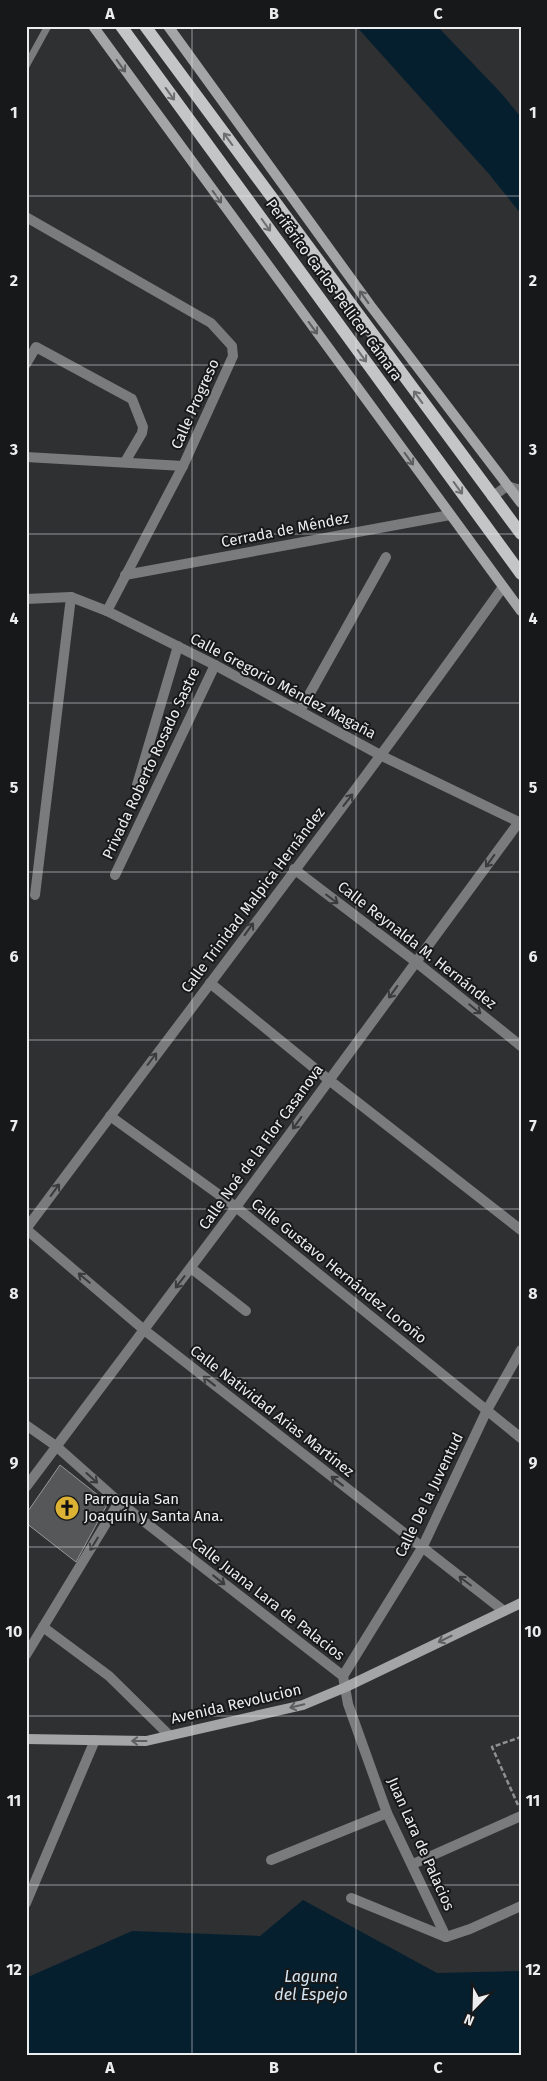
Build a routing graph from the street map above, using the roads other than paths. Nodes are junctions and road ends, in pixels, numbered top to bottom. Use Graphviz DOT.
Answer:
graph roads {
  1 [pos="48,26"];
  2 [pos="92,26"];
  3 [pos="121,26"];
  4 [pos="145,26"];
  5 [pos="168,26"];
  6 [pos="29,56"];
  7 [pos="26,66"];
  8 [pos="26,217"];
  9 [pos="26,364"];
  10 [pos="26,456"];
  11 [pos="125,462"];
  12 [pos="183,466"];
  13 [pos="507,486"];
  14 [pos="521,490"];
  15 [pos="492,497"];
  16 [pos="521,503"];
  17 [pos="450,515"];
  18 [pos="521,534"];
  19 [pos="386,557"];
  20 [pos="521,574"];
  21 [pos="126,575"];
  22 [pos="503,587"];
  23 [pos="71,597"];
  24 [pos="26,599"];
  25 [pos="107,611"];
  26 [pos="521,611"];
  27 [pos="178,646"];
  28 [pos="215,664"];
  29 [pos="300,711"];
  30 [pos="382,756"];
  31 [pos="137,785"];
  32 [pos="520,823"];
  33 [pos="294,869"];
  34 [pos="115,875"];
  35 [pos="35,895"];
  36 [pos="416,962"];
  37 [pos="210,983"];
  38 [pos="521,1046"];
  39 [pos="329,1080"];
  40 [pos="110,1116"];
  41 [pos="236,1207"];
  42 [pos="26,1229"];
  43 [pos="521,1230"];
  44 [pos="191,1268"];
  45 [pos="246,1311"];
  46 [pos="144,1329"];
  47 [pos="521,1350"];
  48 [pos="487,1410"];
  49 [pos="26,1425"];
  50 [pos="521,1438"];
  51 [pos="56,1446"];
  52 [pos="26,1487"];
  53 [pos="119,1502"];
  54 [pos="422,1548"];
  55 [pos="521,1603"];
  56 [pos="504,1611"];
  57 [pos="43,1627"];
  58 [pos="26,1655"];
  59 [pos="343,1676"];
  60 [pos="346,1687"];
  61 [pos="169,1735"];
  62 [pos="26,1738"];
  63 [pos="94,1740"];
  64 [pos="387,1813"];
  65 [pos="521,1816"];
  66 [pos="272,1860"];
  67 [pos="413,1864"];
  68 [pos="351,1898"];
  69 [pos="26,1903"];
  70 [pos="521,1906"];
  71 [pos="446,1936"];
  1 -- 6 [label="lane"];
  2 -- 17 [label="street, one-way"];
  3 -- 20 [label="main road, Periférico Carlos Pellicer Cámara, one-way"];
  15 -- 4 [label="main road, Periférico Carlos Pellicer Cámara, one-way"];
  13 -- 5 [label="street, one-way"];
  6 -- 7 [label="lane"];
  8 -- 12 [label="street, Calle Progreso"];
  9 -- 11 [label="street"];
  10 -- 11 [label="street"];
  11 -- 12 [label="street"];
  12 -- 21 [label="street, Calle Progreso"];
  13 -- 14 [label="street"];
  13 -- 15 [label="street"];
  13 -- 16 [label="street"];
  15 -- 18 [label="main road, Periférico Carlos Pellicer Cámara"];
  17 -- 21 [label="street, Cerrada de Méndez"];
  17 -- 22 [label="street"];
  19 -- 29 [label="street"];
  21 -- 25 [label="street, Calle Progreso"];
  22 -- 26 [label="street"];
  22 -- 30 [label="street, Calle Trinidad Malpica Hernández"];
  23 -- 24 [label="street, Calle Gregorio Méndez Magaña"];
  23 -- 25 [label="street, Calle Gregorio Méndez Magaña"];
  23 -- 35 [label="street"];
  25 -- 27 [label="street, Calle Gregorio Méndez Magaña"];
  27 -- 28 [label="street, Calle Gregorio Méndez Magaña"];
  27 -- 31 [label="street"];
  28 -- 29 [label="street, Calle Gregorio Méndez Magaña"];
  28 -- 34 [label="street, Privada Roberto Rosado Sastre"];
  29 -- 30 [label="street, Calle Gregorio Méndez Magaña"];
  30 -- 32 [label="street, Calle Gregorio Méndez Magaña"];
  33 -- 30 [label="street, Calle Trinidad Malpica Hernández, one-way"];
  32 -- 36 [label="street, Calle Noé de la Flor Casanova, one-way"];
  33 -- 36 [label="street, Calle Reynalda M. Hernández, one-way"];
  37 -- 33 [label="street, Calle Trinidad Malpica Hernández, one-way"];
  36 -- 38 [label="street, Calle Reynalda M. Hernández, one-way"];
  36 -- 39 [label="street, Calle Noé de la Flor Casanova, one-way"];
  37 -- 39 [label="street"];
  40 -- 37 [label="street, Calle Trinidad Malpica Hernández, one-way"];
  39 -- 41 [label="street, Calle Noé de la Flor Casanova, one-way"];
  39 -- 43 [label="street"];
  40 -- 41 [label="street, Calle Gustavo Hernández Loroño"];
  42 -- 40 [label="street, Calle Trinidad Malpica Hernández, one-way"];
  41 -- 44 [label="street, Calle Noé de la Flor Casanova"];
  41 -- 48 [label="street, Calle Gustavo Hernández Loroño"];
  46 -- 42 [label="street, Calle Natividad Arias Martínez, one-way"];
  44 -- 45 [label="street"];
  44 -- 46 [label="street, Calle Noé de la Flor Casanova, one-way"];
  46 -- 51 [label="street, Calle Noé de la Flor Casanova"];
  54 -- 46 [label="street, Calle Natividad Arias Martínez, one-way"];
  47 -- 48 [label="street, Calle De la Juventud"];
  48 -- 50 [label="street, Calle Gustavo Hernández Loroño"];
  48 -- 54 [label="street, Calle De la Juventud"];
  49 -- 51 [label="street, Calle Juana Lara de Palacios"];
  51 -- 52 [label="street, Calle Noé de la Flor Casanova"];
  51 -- 53 [label="street, Calle Juana Lara de Palacios, one-way"];
  53 -- 57 [label="street, one-way"];
  53 -- 59 [label="street, Calle Juana Lara de Palacios, one-way"];
  56 -- 54 [label="street, Calle Natividad Arias Martínez, one-way"];
  54 -- 59 [label="street, Calle De la Juventud"];
  55 -- 56 [label="street, Avenida Revolucion"];
  56 -- 60 [label="street, Avenida Revolucion, one-way"];
  57 -- 58 [label="street"];
  57 -- 61 [label="street"];
  59 -- 60 [label="street, Calle Juana Lara de Palacios"];
  60 -- 61 [label="street, Avenida Revolucion, one-way"];
  60 -- 64 [label="street, Juan Lara de Palacios"];
  61 -- 63 [label="street, Avenida Revolucion, one-way"];
  62 -- 63 [label="street, Avenida Revolucion"];
  63 -- 69 [label="street"];
  64 -- 66 [label="street"];
  64 -- 67 [label="street, Juan Lara de Palacios"];
  65 -- 67 [label="street"];
  67 -- 71 [label="street, Juan Lara de Palacios"];
  68 -- 71 [label="street"];
  70 -- 71 [label="street"];
}
